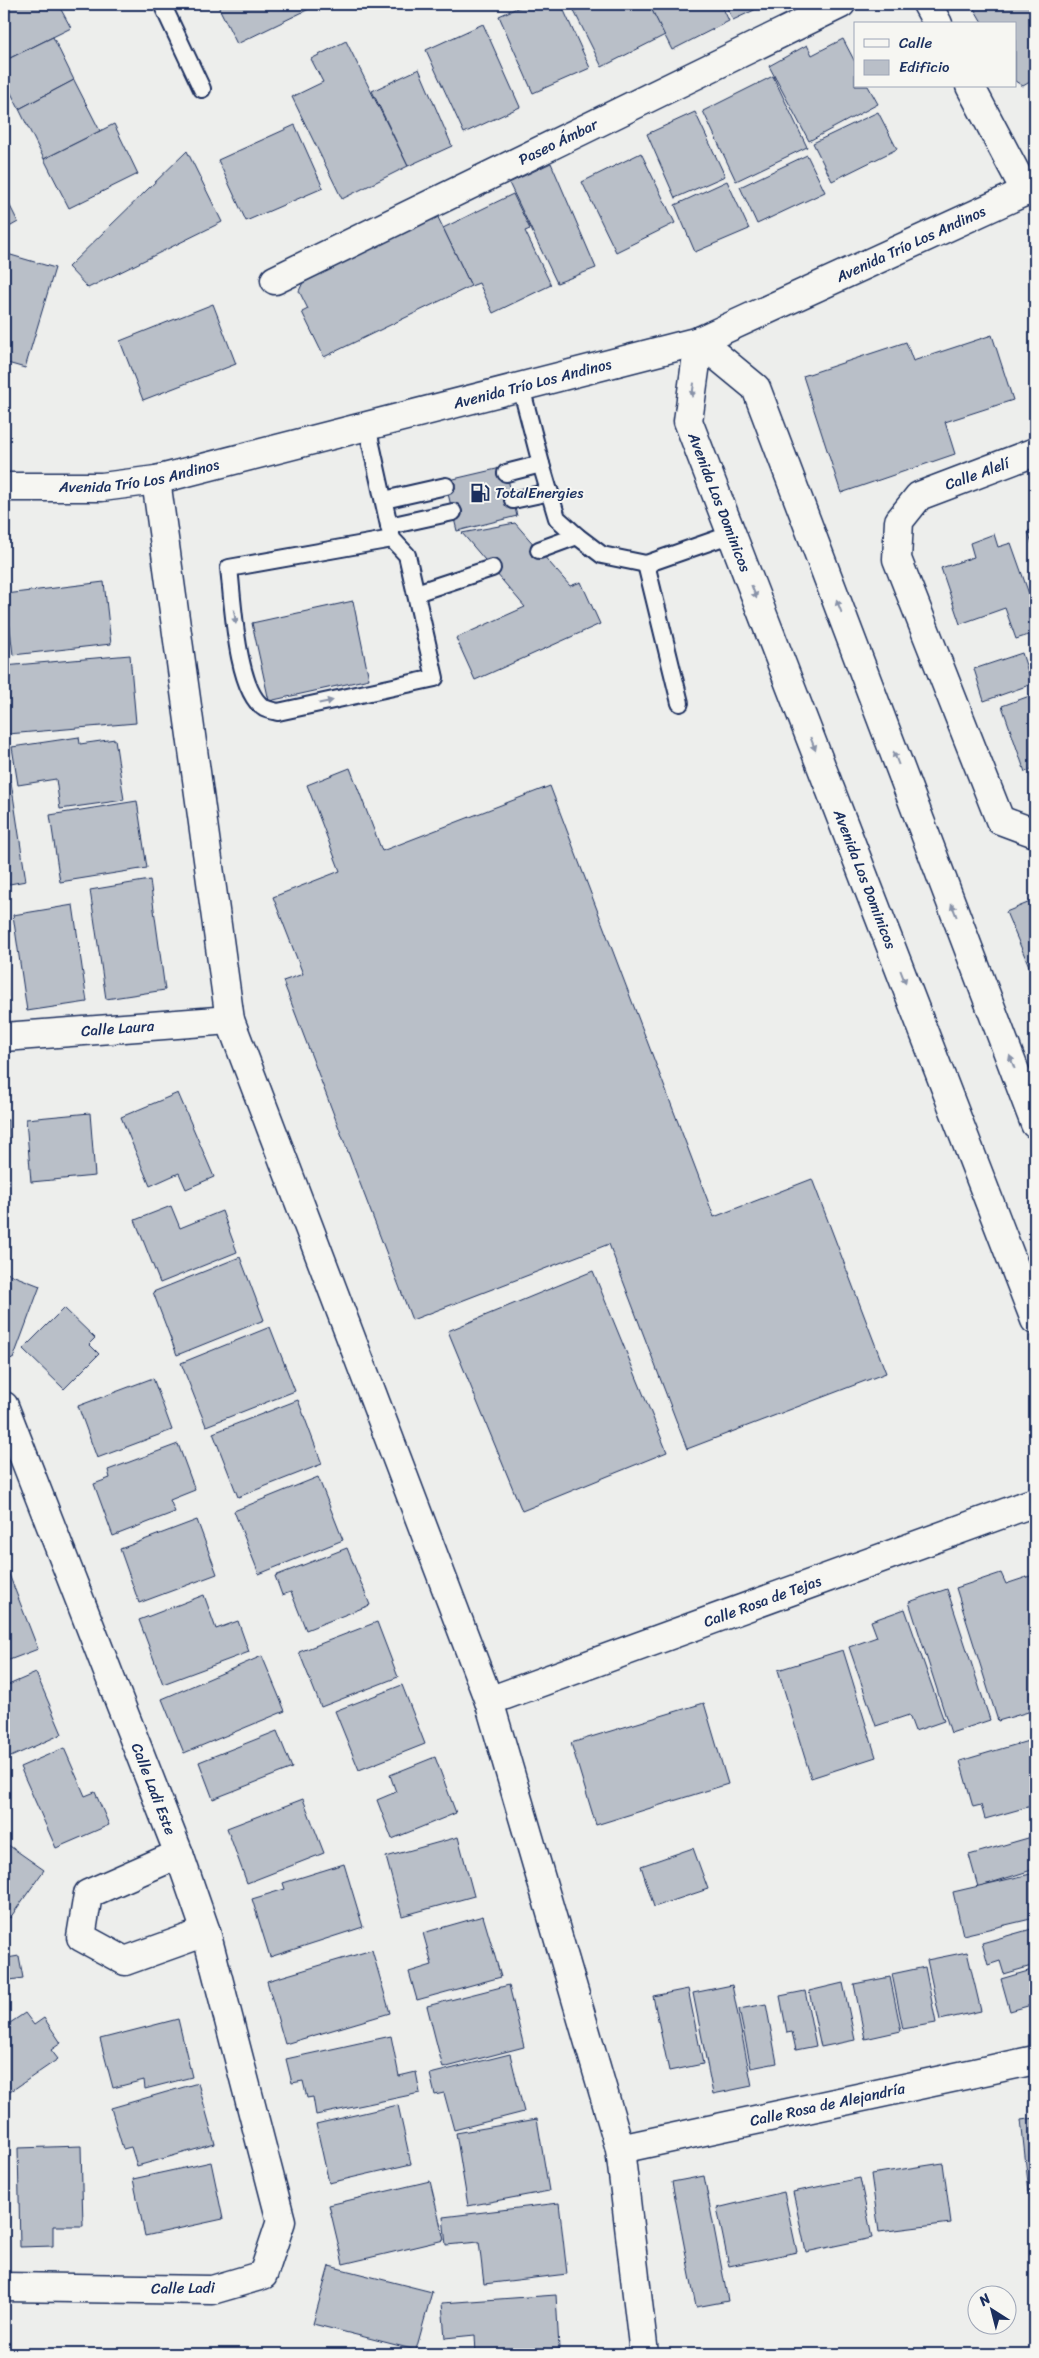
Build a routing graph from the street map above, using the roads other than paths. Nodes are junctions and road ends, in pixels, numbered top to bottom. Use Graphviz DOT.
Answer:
graph roads {
  1 [pos="162,4"];
  2 [pos="841,4"];
  3 [pos="927,4"];
  4 [pos="937,22"];
  5 [pos="971,88"];
  6 [pos="202,89"];
  7 [pos="1031,190"];
  8 [pos="275,280"];
  9 [pos="699,342"];
  10 [pos="521,387"];
  11 [pos="367,426"];
  12 [pos="1035,452"];
  13 [pos="541,464"];
  14 [pos="506,472"];
  15 [pos="156,480"];
  16 [pos="446,486"];
  17 [pos="4,487"];
  18 [pos="550,492"];
  19 [pos="384,500"];
  20 [pos="513,500"];
  21 [pos="453,512"];
  22 [pos="391,533"];
  23 [pos="732,534"];
  24 [pos="577,536"];
  25 [pos="539,550"];
  26 [pos="646,564"];
  27 [pos="492,568"];
  28 [pos="416,593"];
  29 [pos="680,703"];
  30 [pos="1035,833"];
  31 [pos="230,1020"];
  32 [pos="4,1037"];
  33 [pos="1035,1124"];
  34 [pos="1035,1320"];
  35 [pos="4,1406"];
  36 [pos="1035,1502"];
  37 [pos="489,1701"];
  38 [pos="179,1854"];
  39 [pos="206,1932"];
  40 [pos="1035,2060"];
  41 [pos="620,2150"];
  42 [pos="270,2182"];
  43 [pos="4,2287"];
  44 [pos="644,2354"];
  1 -- 6 [label="lane"];
  2 -- 8 [label="street, Paseo Ámbar"];
  3 -- 4 [label="street"];
  5 -- 7 [label="street"];
  7 -- 9 [label="street, Avenida Trío Los Andinos"];
  9 -- 10 [label="street, Avenida Trío Los Andinos"];
  9 -- 23 [label="street, Avenida Los Dominicos, one-way"];
  33 -- 9 [label="street, one-way"];
  10 -- 11 [label="street, Avenida Trío Los Andinos"];
  10 -- 13 [label="lane"];
  11 -- 15 [label="street, Avenida Trío Los Andinos"];
  11 -- 19 [label="lane"];
  12 -- 30 [label="street, Calle Alelí"];
  13 -- 14 [label="lane"];
  13 -- 18 [label="lane"];
  15 -- 17 [label="street, Avenida Trío Los Andinos"];
  15 -- 31 [label="street"];
  16 -- 19 [label="lane"];
  18 -- 20 [label="lane"];
  18 -- 24 [label="lane"];
  19 -- 22 [label="lane"];
  21 -- 22 [label="lane"];
  22 -- 28 [label="lane"];
  22 -- 28 [label="lane, one-way"];
  23 -- 26 [label="lane"];
  23 -- 34 [label="street, Avenida Los Dominicos, one-way"];
  24 -- 25 [label="lane"];
  24 -- 26 [label="lane"];
  26 -- 29 [label="lane"];
  27 -- 28 [label="lane"];
  31 -- 32 [label="street, Calle Laura"];
  31 -- 37 [label="street"];
  35 -- 38 [label="street, Calle Ladi Este"];
  36 -- 37 [label="street, Calle Rosa de Tejas"];
  37 -- 41 [label="street"];
  38 -- 39 [label="street, Calle Ladi Este"];
  38 -- 39 [label="street"];
  39 -- 42 [label="street, Calle Ladi Este"];
  40 -- 41 [label="street, Calle Rosa de Alejandría"];
  41 -- 44 [label="street"];
  42 -- 43 [label="street, Calle Ladi"];
}
